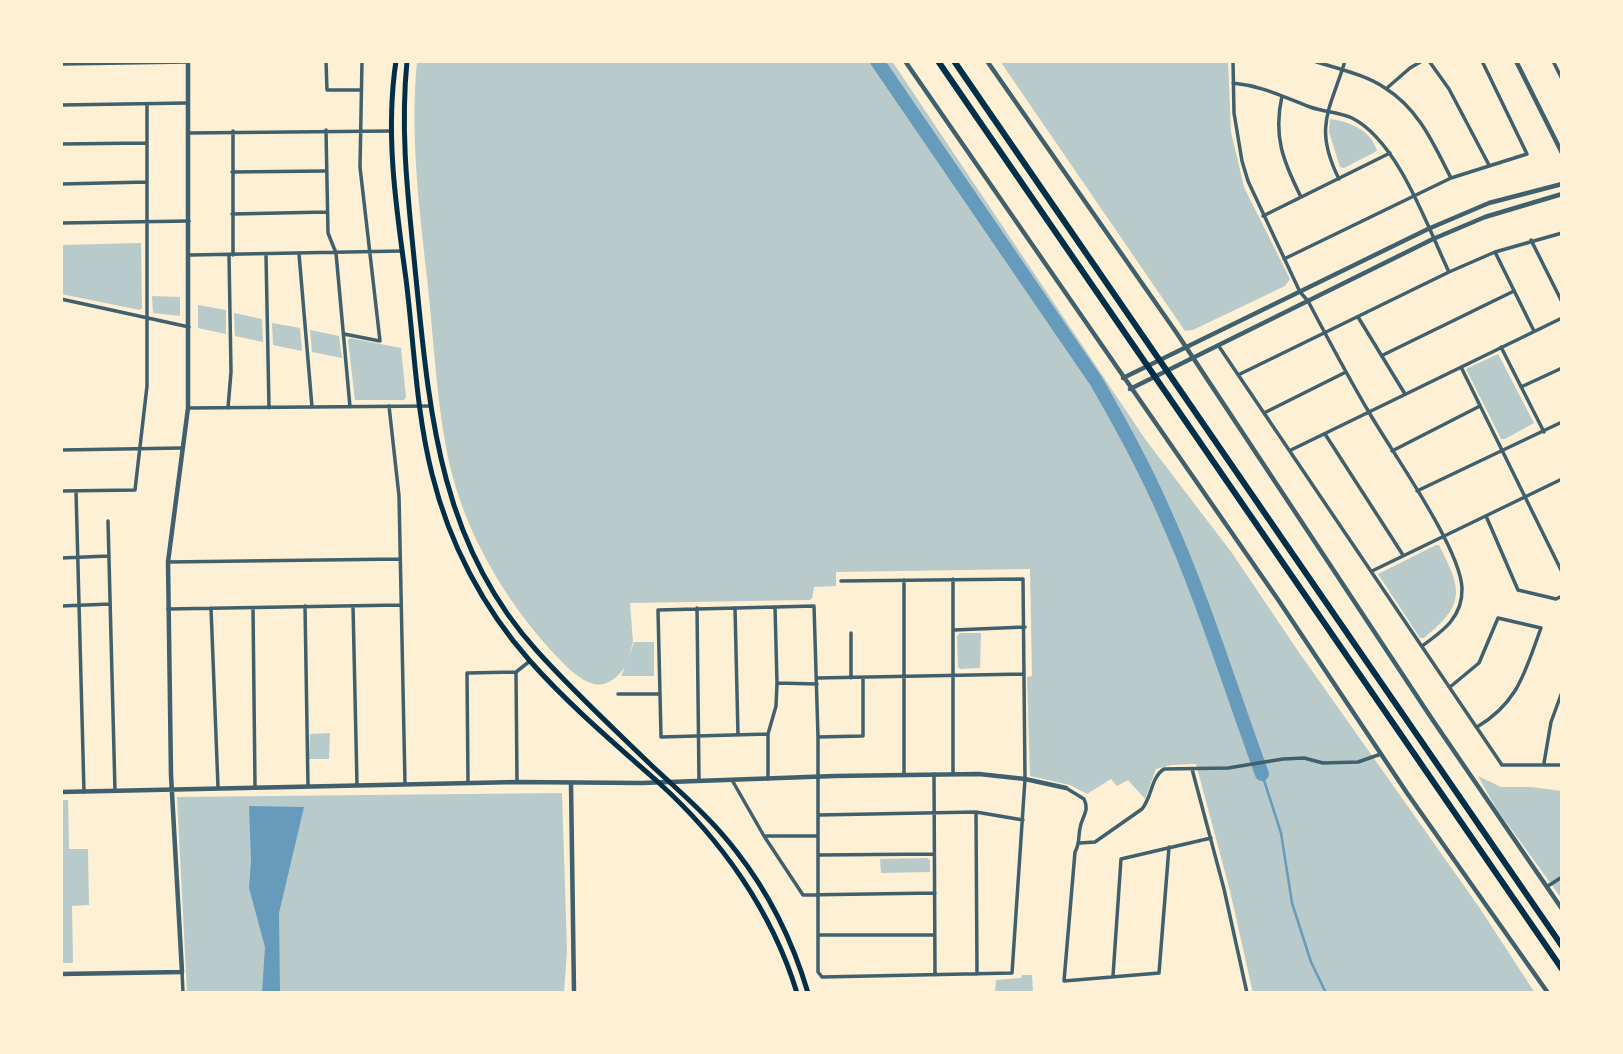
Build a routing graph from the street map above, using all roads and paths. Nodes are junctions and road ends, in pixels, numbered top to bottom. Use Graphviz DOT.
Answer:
graph roads {
  1 [pos="326,61"];
  2 [pos="362,61"];
  3 [pos="396,61"];
  4 [pos="407,61"];
  5 [pos="905,61"];
  6 [pos="938,61"];
  7 [pos="954,61"];
  8 [pos="987,61"];
  9 [pos="1233,61"];
  10 [pos="1314,61"];
  11 [pos="1346,61"];
  12 [pos="1422,61"];
  13 [pos="1429,61"];
  14 [pos="1482,61"];
  15 [pos="1516,61"];
  16 [pos="1553,61"];
  17 [pos="107,62"];
  18 [pos="145,62"];
  19 [pos="188,62"];
  20 [pos="61,64"];
  21 [pos="1343,71"];
  22 [pos="1562,79"];
  23 [pos="1233,83"];
  24 [pos="1387,88"];
  25 [pos="361,90"];
  26 [pos="1282,96"];
  27 [pos="188,103"];
  28 [pos="147,104"];
  29 [pos="61,105"];
  30 [pos="1327,111"];
  31 [pos="326,130"];
  32 [pos="360,130"];
  33 [pos="233,131"];
  34 [pos="391,131"];
  35 [pos="188,133"];
  36 [pos="147,143"];
  37 [pos="61,144"];
  38 [pos="1390,153"];
  39 [pos="1562,153"];
  40 [pos="1489,165"];
  41 [pos="326,171"];
  42 [pos="232,172"];
  43 [pos="1451,178"];
  44 [pos="1339,179"];
  45 [pos="147,182"];
  46 [pos="61,184"];
  47 [pos="1562,184"];
  48 [pos="1562,194"];
  49 [pos="1413,196"];
  50 [pos="1301,197"];
  51 [pos="327,212"];
  52 [pos="232,214"];
  53 [pos="1263,216"];
  54 [pos="148,221"];
  55 [pos="189,221"];
  56 [pos="61,223"];
  57 [pos="1428,229"];
  58 [pos="1562,233"];
  59 [pos="1433,239"];
  60 [pos="1531,240"];
  61 [pos="402,251"];
  62 [pos="371,252"];
  63 [pos="1495,252"];
  64 [pos="336,253"];
  65 [pos="299,254"];
  66 [pos="190,255"];
  67 [pos="231,255"];
  68 [pos="266,255"];
  69 [pos="1284,259"];
  70 [pos="1449,272"];
  71 [pos="1514,290"];
  72 [pos="1300,292"];
  73 [pos="61,299"];
  74 [pos="1308,301"];
  75 [pos="1562,302"];
  76 [pos="1358,317"];
  77 [pos="147,318"];
  78 [pos="1562,318"];
  79 [pos="189,327"];
  80 [pos="1534,331"];
  81 [pos="1325,333"];
  82 [pos="344,334"];
  83 [pos="1218,345"];
  84 [pos="1185,346"];
  85 [pos="1501,347"];
  86 [pos="1383,355"];
  87 [pos="1193,358"];
  88 [pos="1461,367"];
  89 [pos="1562,368"];
  90 [pos="1347,371"];
  91 [pos="1238,375"];
  92 [pos="1123,378"];
  93 [pos="1521,387"];
  94 [pos="1130,389"];
  95 [pos="1405,394"];
  96 [pos="420,405"];
  97 [pos="389,406"];
  98 [pos="431,406"];
  99 [pos="1480,406"];
  100 [pos="312,407"];
  101 [pos="349,407"];
  102 [pos="188,408"];
  103 [pos="229,408"];
  104 [pos="269,408"];
  105 [pos="1369,412"];
  106 [pos="1264,413"];
  107 [pos="1562,422"];
  108 [pos="1544,432"];
  109 [pos="1325,433"];
  110 [pos="182,448"];
  111 [pos="141,449"];
  112 [pos="61,450"];
  113 [pos="1291,450"];
  114 [pos="1502,450"];
  115 [pos="1392,451"];
  116 [pos="1561,481"];
  117 [pos="61,491"];
  118 [pos="76,491"];
  119 [pos="1417,491"];
  120 [pos="1525,497"];
  121 [pos="1486,516"];
  122 [pos="108,521"];
  123 [pos="1443,537"];
  124 [pos="109,556"];
  125 [pos="1404,556"];
  126 [pos="61,558"];
  127 [pos="77,558"];
  128 [pos="400,559"];
  129 [pos="168,562"];
  130 [pos="1372,571"];
  131 [pos="1562,572"];
  132 [pos="953,579"];
  133 [pos="904,580"];
  134 [pos="841,581"];
  135 [pos="1562,596"];
  136 [pos="110,604"];
  137 [pos="401,605"];
  138 [pos="61,606"];
  139 [pos="78,606"];
  140 [pos="305,606"];
  141 [pos="353,606"];
  142 [pos="775,607"];
  143 [pos="211,608"];
  144 [pos="253,608"];
  145 [pos="697,608"];
  146 [pos="735,608"];
  147 [pos="167,610"];
  148 [pos="1024,627"];
  149 [pos="954,630"];
  150 [pos="851,633"];
  151 [pos="1422,646"];
  152 [pos="530,661"];
  153 [pos="516,672"];
  154 [pos="1024,674"];
  155 [pos="954,675"];
  156 [pos="905,676"];
  157 [pos="863,677"];
  158 [pos="817,678"];
  159 [pos="851,678"];
  160 [pos="777,683"];
  161 [pos="817,684"];
  162 [pos="1450,687"];
  163 [pos="1562,692"];
  164 [pos="618,694"];
  165 [pos="659,694"];
  166 [pos="1477,727"];
  167 [pos="768,734"];
  168 [pos="738,735"];
  169 [pos="699,736"];
  170 [pos="818,737"];
  171 [pos="1381,754"];
  172 [pos="1544,763"];
  173 [pos="1562,765"];
  174 [pos="1192,769"];
  175 [pos="934,774"];
  176 [pos="953,774"];
  177 [pos="904,775"];
  178 [pos="817,778"];
  179 [pos="768,779"];
  180 [pos="1026,779"];
  181 [pos="699,780"];
  182 [pos="732,780"];
  183 [pos="671,781"];
  184 [pos="517,782"];
  185 [pos="658,782"];
  186 [pos="468,783"];
  187 [pos="570,783"];
  188 [pos="405,784"];
  189 [pos="357,785"];
  190 [pos="308,786"];
  191 [pos="218,787"];
  192 [pos="255,787"];
  193 [pos="1066,788"];
  194 [pos="172,789"];
  195 [pos="115,791"];
  196 [pos="61,792"];
  197 [pos="83,792"];
  198 [pos="976,812"];
  199 [pos="934,813"];
  200 [pos="818,815"];
  201 [pos="1023,820"];
  202 [pos="764,836"];
  203 [pos="818,836"];
  204 [pos="1211,838"];
  205 [pos="1080,843"];
  206 [pos="1169,847"];
  207 [pos="934,854"];
  208 [pos="818,855"];
  209 [pos="1562,877"];
  210 [pos="1548,886"];
  211 [pos="934,893"];
  212 [pos="818,895"];
  213 [pos="1562,909"];
  214 [pos="818,935"];
  215 [pos="934,935"];
  216 [pos="1562,946"];
  217 [pos="1562,969"];
  218 [pos="182,972"];
  219 [pos="61,974"];
  220 [pos="977,974"];
  221 [pos="935,975"];
  222 [pos="1114,976"];
  223 [pos="183,993"];
  224 [pos="574,993"];
  225 [pos="797,993"];
  226 [pos="808,993"];
  227 [pos="1247,993"];
  228 [pos="1548,993"];
  1 -- 25 [label="street"];
  2 -- 25 [label="street"];
  3 -- 34 [label="main road"];
  4 -- 98 [label="main road"];
  5 -- 92 [label="street"];
  6 -- 217 [label="highway"];
  7 -- 216 [label="highway"];
  8 -- 84 [label="street"];
  9 -- 23 [label="street"];
  10 -- 21 [label="street"];
  11 -- 21 [label="street"];
  12 -- 24 [label="street"];
  13 -- 40 [label="street"];
  14 -- 40 [label="street"];
  15 -- 39 [label="street"];
  16 -- 22 [label="street"];
  17 -- 18 [label="street"];
  17 -- 20 [label="street"];
  18 -- 19 [label="street"];
  19 -- 27 [label="street"];
  21 -- 24 [label="street"];
  21 -- 30 [label="street"];
  23 -- 26 [label="street"];
  23 -- 53 [label="street"];
  24 -- 43 [label="street"];
  25 -- 32 [label="street"];
  26 -- 30 [label="street"];
  26 -- 50 [label="street"];
  27 -- 28 [label="street"];
  27 -- 35 [label="street"];
  28 -- 29 [label="street"];
  28 -- 36 [label="street"];
  30 -- 38 [label="street"];
  30 -- 44 [label="street"];
  31 -- 32 [label="street"];
  31 -- 33 [label="street"];
  31 -- 41 [label="street"];
  32 -- 34 [label="street"];
  32 -- 62 [label="street"];
  33 -- 35 [label="street"];
  33 -- 42 [label="street"];
  34 -- 61 [label="main road"];
  35 -- 55 [label="street"];
  36 -- 37 [label="street"];
  36 -- 45 [label="street"];
  38 -- 44 [label="street"];
  38 -- 49 [label="street"];
  40 -- 43 [label="street"];
  41 -- 42 [label="street"];
  41 -- 51 [label="street"];
  42 -- 52 [label="street"];
  43 -- 49 [label="street"];
  44 -- 50 [label="street"];
  45 -- 46 [label="street"];
  45 -- 54 [label="street"];
  47 -- 57 [label="street"];
  48 -- 59 [label="street"];
  49 -- 57 [label="street"];
  49 -- 69 [label="street"];
  50 -- 53 [label="street"];
  51 -- 52 [label="street"];
  51 -- 64 [label="street"];
  52 -- 67 [label="street"];
  53 -- 69 [label="street"];
  54 -- 55 [label="street"];
  54 -- 56 [label="street"];
  54 -- 77 [label="street"];
  55 -- 66 [label="street"];
  57 -- 59 [label="street"];
  57 -- 72 [label="street"];
  58 -- 60 [label="street"];
  59 -- 70 [label="street"];
  59 -- 74 [label="street"];
  60 -- 63 [label="street"];
  60 -- 75 [label="street"];
  61 -- 62 [label="street"];
  61 -- 96 [label="main road"];
  62 -- 64 [label="street"];
  62 -- 82 [label="street"];
  63 -- 70 [label="street"];
  63 -- 71 [label="street"];
  64 -- 65 [label="street"];
  64 -- 82 [label="street"];
  65 -- 68 [label="street"];
  65 -- 100 [label="street"];
  66 -- 67 [label="street"];
  66 -- 79 [label="street"];
  67 -- 68 [label="street"];
  67 -- 103 [label="street"];
  68 -- 104 [label="street"];
  69 -- 72 [label="street"];
  70 -- 76 [label="street"];
  71 -- 80 [label="street"];
  71 -- 86 [label="street"];
  72 -- 74 [label="street"];
  72 -- 84 [label="street"];
  73 -- 77 [label="street"];
  74 -- 81 [label="street"];
  74 -- 83 [label="street"];
  76 -- 81 [label="street"];
  76 -- 86 [label="street"];
  77 -- 79 [label="street"];
  77 -- 111 [label="street"];
  78 -- 80 [label="street"];
  79 -- 102 [label="street"];
  80 -- 85 [label="street"];
  81 -- 90 [label="street"];
  81 -- 91 [label="street"];
  82 -- 101 [label="street"];
  83 -- 87 [label="street"];
  83 -- 91 [label="street"];
  84 -- 87 [label="street"];
  84 -- 92 [label="street"];
  85 -- 88 [label="street"];
  85 -- 93 [label="street"];
  86 -- 95 [label="street"];
  87 -- 94 [label="street"];
  87 -- 210 [label="street"];
  88 -- 95 [label="street"];
  88 -- 99 [label="street"];
  89 -- 93 [label="street"];
  90 -- 105 [label="street"];
  90 -- 106 [label="street"];
  91 -- 106 [label="street"];
  92 -- 94 [label="street"];
  93 -- 108 [label="street"];
  94 -- 171 [label="street"];
  95 -- 105 [label="street"];
  96 -- 97 [label="street"];
  96 -- 98 [label="street"];
  96 -- 152 [label="main road"];
  97 -- 101 [label="street"];
  97 -- 128 [label="street"];
  98 -- 183 [label="main road"];
  99 -- 114 [label="street"];
  99 -- 115 [label="street"];
  100 -- 101 [label="street"];
  100 -- 104 [label="street"];
  102 -- 103 [label="street"];
  102 -- 110 [label="street"];
  103 -- 104 [label="street"];
  105 -- 109 [label="street"];
  105 -- 115 [label="street"];
  106 -- 113 [label="street"];
  107 -- 108 [label="street"];
  108 -- 114 [label="street"];
  109 -- 113 [label="street"];
  109 -- 125 [label="street"];
  110 -- 111 [label="street"];
  110 -- 129 [label="street"];
  111 -- 112 [label="street"];
  111 -- 118 [label="street"];
  113 -- 130 [label="street"];
  114 -- 119 [label="street"];
  114 -- 120 [label="street"];
  115 -- 119 [label="street"];
  116 -- 120 [label="street"];
  117 -- 118 [label="street"];
  118 -- 127 [label="street"];
  119 -- 123 [label="street"];
  120 -- 121 [label="street"];
  120 -- 131 [label="street"];
  121 -- 123 [label="street"];
  121 -- 135 [label="street"];
  122 -- 124 [label="street"];
  123 -- 125 [label="street"];
  123 -- 151 [label="street"];
  124 -- 127 [label="street"];
  124 -- 136 [label="street"];
  125 -- 130 [label="street"];
  126 -- 127 [label="street"];
  127 -- 139 [label="street"];
  128 -- 129 [label="street"];
  128 -- 137 [label="street"];
  129 -- 147 [label="street"];
  130 -- 151 [label="street"];
  132 -- 133 [label="street"];
  132 -- 148 [label="street"];
  132 -- 149 [label="street"];
  133 -- 134 [label="street"];
  133 -- 156 [label="street"];
  136 -- 139 [label="street"];
  136 -- 195 [label="street"];
  137 -- 141 [label="street"];
  137 -- 188 [label="street"];
  138 -- 139 [label="street"];
  139 -- 197 [label="street"];
  140 -- 141 [label="street"];
  140 -- 144 [label="street"];
  140 -- 190 [label="street"];
  141 -- 189 [label="street"];
  142 -- 146 [label="street"];
  142 -- 158 [label="street"];
  142 -- 160 [label="street"];
  143 -- 144 [label="street"];
  143 -- 147 [label="street"];
  143 -- 191 [label="street"];
  144 -- 192 [label="street"];
  145 -- 146 [label="street"];
  145 -- 165 [label="street"];
  145 -- 169 [label="street"];
  146 -- 168 [label="street"];
  147 -- 194 [label="street"];
  148 -- 149 [label="street"];
  148 -- 154 [label="street"];
  149 -- 155 [label="street"];
  150 -- 159 [label="street"];
  151 -- 162 [label="street"];
  152 -- 153 [label="street"];
  152 -- 185 [label="main road"];
  153 -- 184 [label="street"];
  153 -- 186 [label="street"];
  154 -- 155 [label="street"];
  154 -- 180 [label="street"];
  155 -- 156 [label="street"];
  155 -- 176 [label="street"];
  156 -- 157 [label="street"];
  156 -- 177 [label="street"];
  157 -- 159 [label="street"];
  157 -- 170 [label="street"];
  158 -- 159 [label="street"];
  158 -- 161 [label="street"];
  160 -- 161 [label="street"];
  160 -- 167 [label="street"];
  161 -- 170 [label="street"];
  162 -- 166 [label="street"];
  162 -- 166 [label="street"];
  163 -- 172 [label="street"];
  164 -- 165 [label="street"];
  165 -- 169 [label="street"];
  166 -- 172 [label="street"];
  167 -- 168 [label="street"];
  167 -- 179 [label="street"];
  168 -- 169 [label="street"];
  169 -- 181 [label="street"];
  170 -- 178 [label="street"];
  171 -- 174 [label="street"];
  171 -- 228 [label="street"];
  172 -- 173 [label="street"];
  174 -- 204 [label="street"];
  174 -- 205 [label="street"];
  175 -- 176 [label="street"];
  175 -- 177 [label="street"];
  175 -- 199 [label="street"];
  176 -- 180 [label="street"];
  177 -- 178 [label="street"];
  178 -- 179 [label="street"];
  178 -- 200 [label="street"];
  179 -- 182 [label="street"];
  180 -- 193 [label="street"];
  180 -- 201 [label="street"];
  181 -- 182 [label="street"];
  181 -- 183 [label="street"];
  182 -- 202 [label="street"];
  183 -- 185 [label="street"];
  183 -- 226 [label="main road"];
  184 -- 186 [label="street"];
  184 -- 187 [label="street"];
  185 -- 187 [label="street"];
  185 -- 225 [label="main road"];
  186 -- 188 [label="street"];
  187 -- 224 [label="street"];
  188 -- 189 [label="street"];
  189 -- 190 [label="street"];
  190 -- 192 [label="street"];
  191 -- 192 [label="street"];
  191 -- 194 [label="street"];
  193 -- 205 [label="street"];
  194 -- 195 [label="street"];
  194 -- 218 [label="street"];
  195 -- 197 [label="street"];
  196 -- 197 [label="street"];
  198 -- 199 [label="street"];
  198 -- 201 [label="street"];
  198 -- 220 [label="street"];
  199 -- 200 [label="street"];
  199 -- 207 [label="street"];
  200 -- 203 [label="street"];
  201 -- 220 [label="street"];
  202 -- 203 [label="street"];
  202 -- 212 [label="street"];
  203 -- 208 [label="street"];
  204 -- 206 [label="street"];
  204 -- 227 [label="street"];
  205 -- 222 [label="street"];
  206 -- 222 [label="street"];
  206 -- 222 [label="street"];
  207 -- 208 [label="street"];
  207 -- 211 [label="street"];
  208 -- 212 [label="street"];
  209 -- 210 [label="street"];
  210 -- 213 [label="street"];
  211 -- 212 [label="street"];
  211 -- 215 [label="street"];
  212 -- 214 [label="street"];
  214 -- 215 [label="street"];
  214 -- 221 [label="street"];
  215 -- 221 [label="street"];
  218 -- 219 [label="street"];
  218 -- 223 [label="street"];
  220 -- 221 [label="street"];
}
